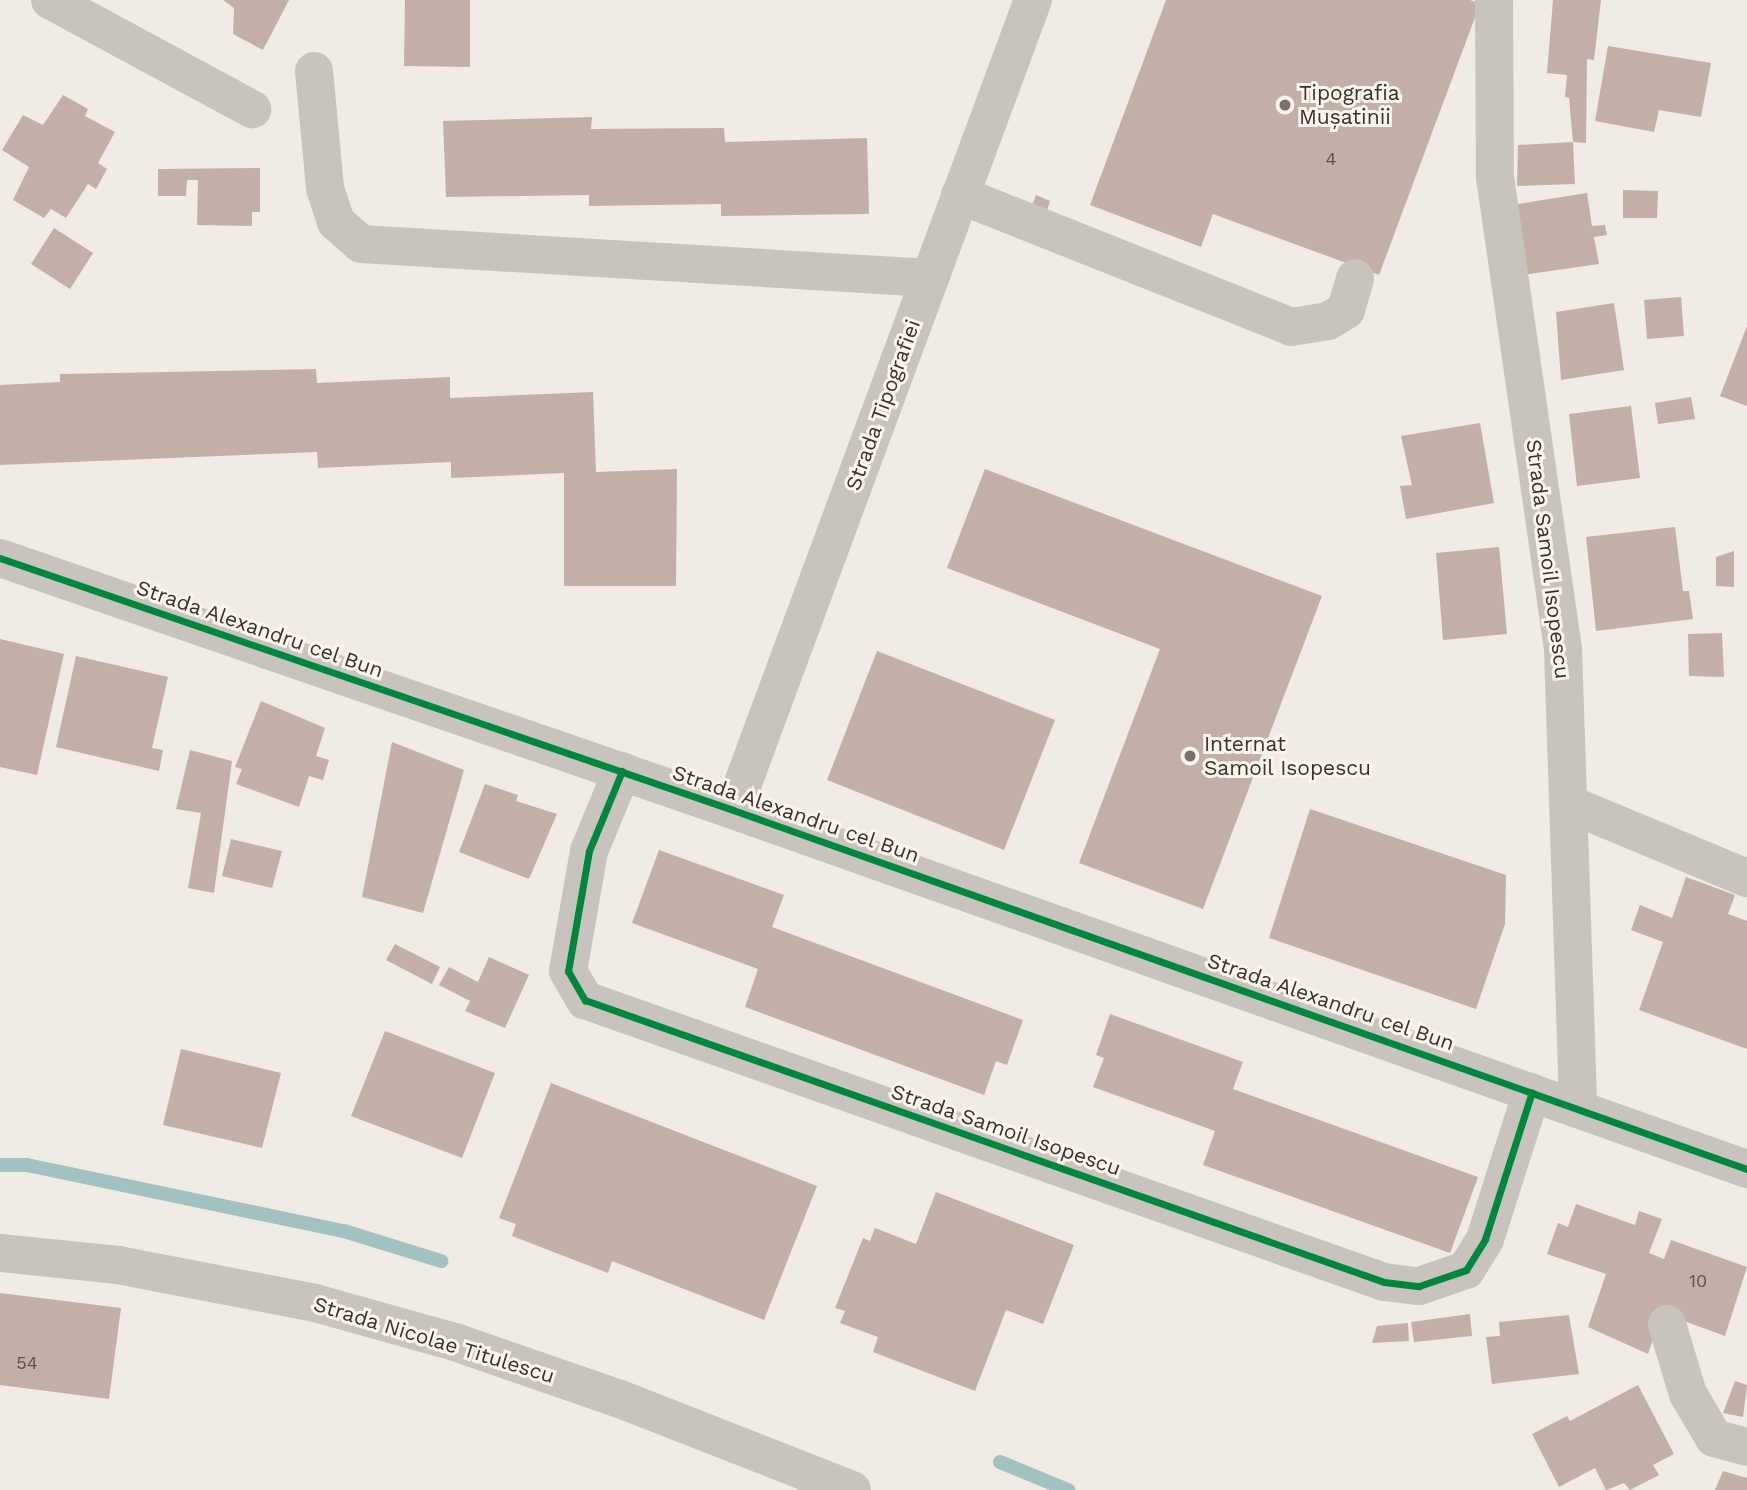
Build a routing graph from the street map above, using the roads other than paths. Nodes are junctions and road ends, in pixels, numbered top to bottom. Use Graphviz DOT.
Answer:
graph roads {
  1 [pos="50,0"];
  2 [pos="1033,0"];
  3 [pos="1494,0"];
  4 [pos="314,71"];
  5 [pos="252,108"];
  6 [pos="960,195"];
  7 [pos="930,278"];
  8 [pos="1355,278"];
  9 [pos="0,558"];
  10 [pos="622,771"];
  11 [pos="1569,804"];
  12 [pos="733,810"];
  13 [pos="1747,878"];
  14 [pos="1532,1092"];
  15 [pos="1578,1108"];
  16 [pos="1747,1169"];
  17 [pos="0,1253"];
  18 [pos="1667,1324"];
  19 [pos="1747,1447"];
  20 [pos="852,1490"];
  1 -- 5 [label="street"];
  2 -- 6 [label="street, Strada Tipografiei"];
  3 -- 11 [label="street, Strada Samoil Isopescu"];
  4 -- 7 [label="street"];
  6 -- 7 [label="street, Strada Tipografiei"];
  6 -- 8 [label="street"];
  7 -- 12 [label="street, Strada Tipografiei"];
  9 -- 10 [label="street, Strada Alexandru cel Bun"];
  10 -- 12 [label="street, Strada Alexandru cel Bun"];
  10 -- 14 [label="street, Strada Samoil Isopescu"];
  11 -- 13 [label="street"];
  11 -- 15 [label="street, Strada Samoil Isopescu"];
  12 -- 14 [label="street, Strada Alexandru cel Bun"];
  14 -- 15 [label="street, Strada Alexandru cel Bun"];
  15 -- 16 [label="street"];
  17 -- 20 [label="street, Strada Nicolae Titulescu"];
  18 -- 19 [label="street"];
}
